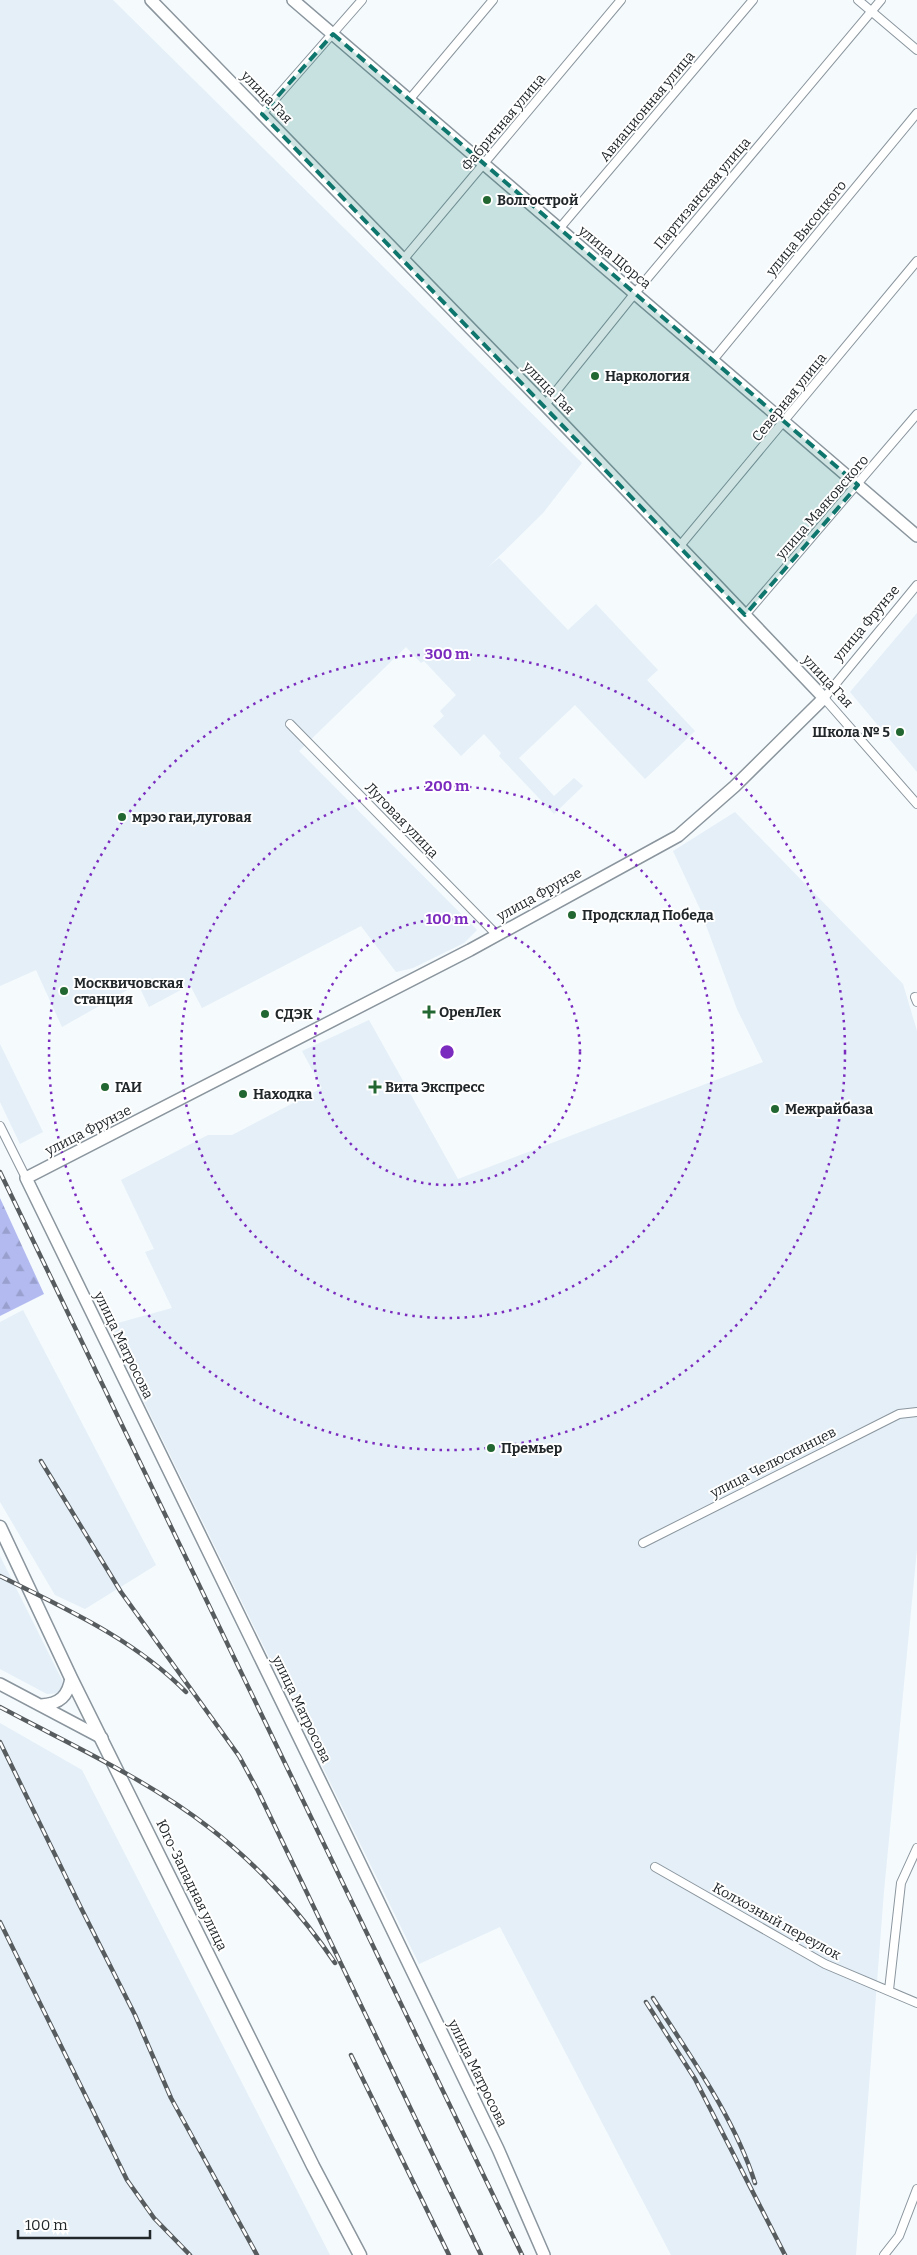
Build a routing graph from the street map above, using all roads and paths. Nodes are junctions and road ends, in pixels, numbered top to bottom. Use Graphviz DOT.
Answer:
graph roads {
  1 [pos="151,0"];
  2 [pos="293,0"];
  3 [pos="362,0"];
  4 [pos="493,0"];
  5 [pos="621,0"];
  6 [pos="753,0"];
  7 [pos="858,0"];
  8 [pos="882,0"];
  9 [pos="872,12"];
  10 [pos="333,34"];
  11 [pos="917,50"];
  12 [pos="409,100"];
  13 [pos="917,112"];
  14 [pos="262,114"];
  15 [pos="484,165"];
  16 [pos="559,229"];
  17 [pos="404,260"];
  18 [pos="917,261"];
  19 [pos="635,293"];
  20 [pos="714,360"];
  21 [pos="545,405"];
  22 [pos="917,414"];
  23 [pos="785,422"];
  24 [pos="858,485"];
  25 [pos="917,536"];
  26 [pos="680,547"];
  27 [pos="917,586"];
  28 [pos="745,615"];
  29 [pos="824,698"];
  30 [pos="290,724"];
  31 [pos="917,804"];
  32 [pos="496,934"];
  33 [pos="0,1126"];
  34 [pos="26,1178"];
  35 [pos="917,1412"];
  36 [pos="0,1527"];
  37 [pos="643,1543"];
  38 [pos="71,1678"];
  39 [pos="0,1684"];
  40 [pos="41,1705"];
  41 [pos="102,1738"];
  42 [pos="917,1848"];
  43 [pos="655,1867"];
  44 [pos="889,1990"];
  45 [pos="917,2002"];
  46 [pos="917,2188"];
  47 [pos="360,2255"];
  48 [pos="544,2255"];
  49 [pos="884,2255"];
  1 -- 14 [label="street, улица Гая"];
  2 -- 10 [label="street, улица Щорса"];
  3 -- 10 [label="street"];
  4 -- 12 [label="street"];
  5 -- 15 [label="street, Фабричная улица"];
  6 -- 16 [label="street, Авиационная улица"];
  7 -- 9 [label="street"];
  8 -- 9 [label="street, Партизанская улица"];
  9 -- 11 [label="street"];
  9 -- 19 [label="street, Партизанская улица"];
  10 -- 12 [label="street, улица Щорса"];
  10 -- 14 [label="street"];
  12 -- 15 [label="street, улица Щорса"];
  13 -- 20 [label="street, улица Высоцкого"];
  14 -- 17 [label="street, улица Гая"];
  15 -- 16 [label="street, улица Щорса"];
  15 -- 17 [label="street, Фабричная улица"];
  16 -- 19 [label="street, улица Щорса"];
  17 -- 21 [label="street, улица Гая"];
  18 -- 23 [label="street, Северная улица"];
  19 -- 20 [label="street, улица Щорса"];
  19 -- 21 [label="street, Партизанская улица"];
  20 -- 23 [label="street, улица Щорса"];
  21 -- 26 [label="street, улица Гая"];
  22 -- 24 [label="street, улица Маяковского"];
  23 -- 24 [label="street, улица Щорса"];
  23 -- 26 [label="street, Северная улица"];
  24 -- 25 [label="street, улица Щорса"];
  24 -- 28 [label="street, улица Маяковского"];
  26 -- 28 [label="street, улица Гая"];
  27 -- 29 [label="street, улица Фрунзе"];
  28 -- 29 [label="street, улица Гая"];
  29 -- 31 [label="street, улица Гая"];
  29 -- 32 [label="street, улица Фрунзе"];
  30 -- 32 [label="street, Луговая улица"];
  32 -- 34 [label="street, улица Фрунзе"];
  33 -- 34 [label="street"];
  34 -- 48 [label="street, улица Матросова"];
  35 -- 37 [label="street, улица Челюскинцев"];
  36 -- 38 [label="main road, Юго-Западная улица"];
  38 -- 40 [label="street"];
  38 -- 41 [label="main road, Юго-Западная улица"];
  39 -- 40 [label="street"];
  40 -- 41 [label="street"];
  41 -- 47 [label="main road, Юго-Западная улица"];
  42 -- 44 [label="street"];
  43 -- 44 [label="street, Колхозный переулок"];
  44 -- 45 [label="street, Колхозный переулок"];
  46 -- 49 [label="street"];
}
